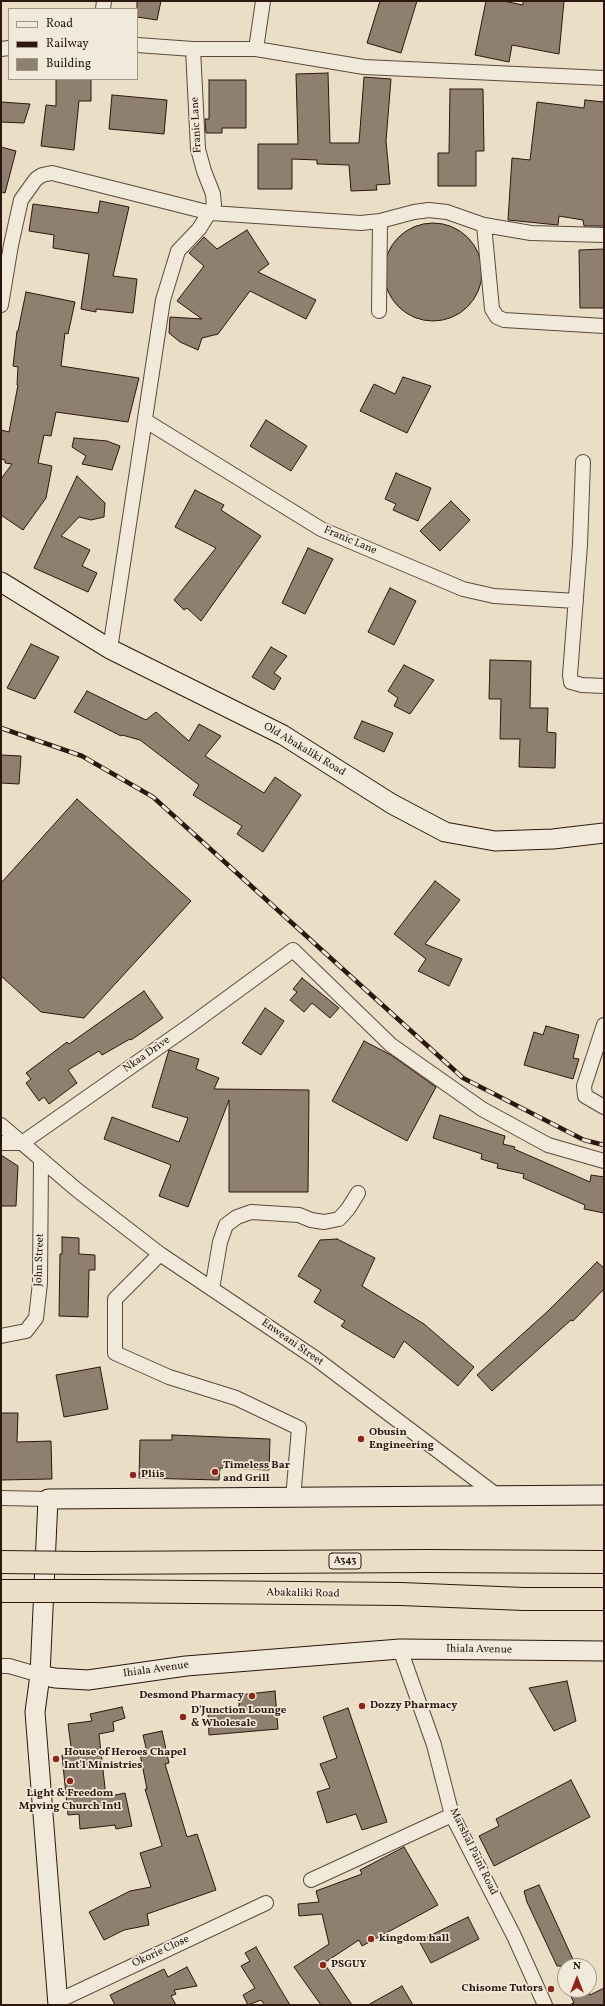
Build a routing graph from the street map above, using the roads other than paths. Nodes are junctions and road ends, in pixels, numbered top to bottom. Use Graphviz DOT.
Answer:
graph roads {
  1 [pos="263,1"];
  2 [pos="138,45"];
  3 [pos="192,49"];
  4 [pos="256,49"];
  5 [pos="604,78"];
  6 [pos="211,213"];
  7 [pos="380,221"];
  8 [pos="484,225"];
  9 [pos="604,235"];
  10 [pos="1,305"];
  11 [pos="379,311"];
  12 [pos="604,326"];
  13 [pos="146,421"];
  14 [pos="583,462"];
  15 [pos="1,582"];
  16 [pos="576,601"];
  17 [pos="110,650"];
  18 [pos="604,686"];
  19 [pos="604,833"];
  20 [pos="604,1025"];
  21 [pos="604,1107"];
  22 [pos="1,1125"];
  23 [pos="22,1142"];
  24 [pos="1,1143"];
  25 [pos="41,1159"];
  26 [pos="604,1161"];
  27 [pos="358,1193"];
  28 [pos="160,1254"];
  29 [pos="212,1289"];
  30 [pos="1,1336"];
  31 [pos="604,1495"];
  32 [pos="499,1497"];
  33 [pos="1,1498"];
  34 [pos="48,1499"];
  35 [pos="293,1499"];
  36 [pos="1,1562"];
  37 [pos="604,1562"];
  38 [pos="1,1592"];
  39 [pos="604,1599"];
  40 [pos="400,1649"];
  41 [pos="604,1652"];
  42 [pos="1,1666"];
  43 [pos="40,1675"];
  44 [pos="452,1815"];
  45 [pos="311,1880"];
  46 [pos="266,1903"];
  47 [pos="58,2003"];
  48 [pos="545,2005"];
  1 -- 4 [label="street"];
  2 -- 3 [label="street"];
  3 -- 4 [label="street"];
  3 -- 6 [label="street, Franic Lane"];
  4 -- 5 [label="street"];
  6 -- 7 [label="street"];
  6 -- 10 [label="street"];
  6 -- 13 [label="street, Franic Lane"];
  7 -- 8 [label="street"];
  7 -- 11 [label="street"];
  8 -- 9 [label="street"];
  8 -- 12 [label="street"];
  13 -- 16 [label="street, Franic Lane"];
  13 -- 17 [label="street, Franic Lane"];
  14 -- 16 [label="street"];
  15 -- 17 [label="main road, Old Abakaliki Road"];
  16 -- 18 [label="street"];
  17 -- 19 [label="main road, Old Abakaliki Road"];
  20 -- 21 [label="street"];
  22 -- 23 [label="street, Enweani Street"];
  23 -- 24 [label="street"];
  23 -- 25 [label="street, Enweani Street"];
  23 -- 26 [label="street, Nkaa Drive"];
  25 -- 28 [label="street, Enweani Street"];
  25 -- 30 [label="street, John Street"];
  27 -- 29 [label="street"];
  28 -- 29 [label="street, Enweani Street"];
  28 -- 35 [label="street"];
  29 -- 32 [label="street, Enweani Street"];
  31 -- 32 [label="main road"];
  32 -- 35 [label="main road"];
  33 -- 34 [label="street"];
  34 -- 35 [label="main road"];
  34 -- 43 [label="main road"];
  36 -- 37 [label="highway, A343, bridge"];
  38 -- 39 [label="highway, Abakaliki Road, bridge"];
  40 -- 41 [label="main road, Ihiala Avenue"];
  40 -- 43 [label="main road, Ihiala Avenue"];
  40 -- 44 [label="street, Marshal Paint Road"];
  42 -- 43 [label="street"];
  43 -- 47 [label="main road"];
  44 -- 45 [label="street"];
  44 -- 48 [label="street, Marshal Paint Road"];
  46 -- 47 [label="street, Okorie Close"];
}
